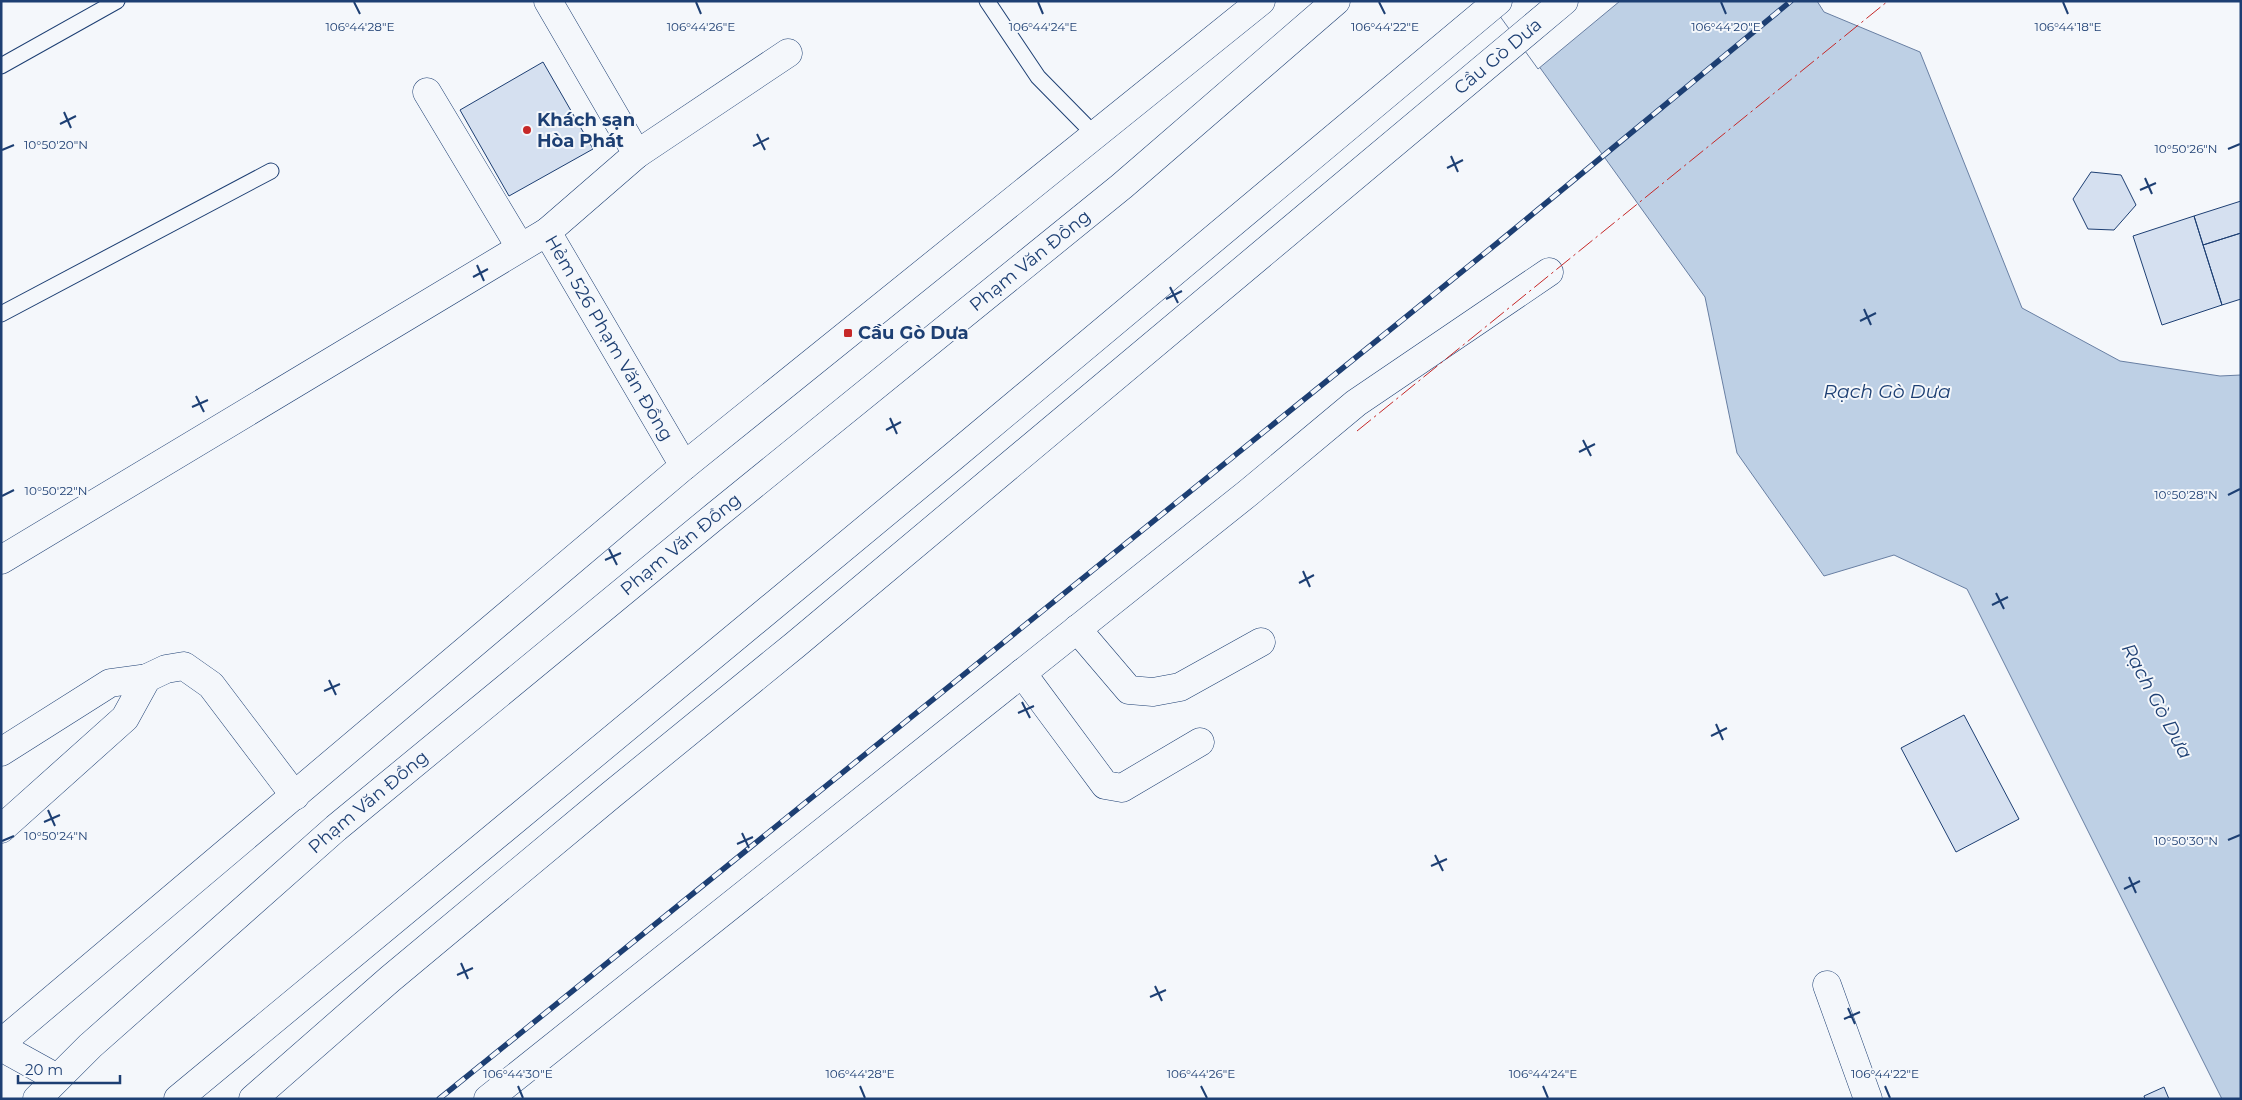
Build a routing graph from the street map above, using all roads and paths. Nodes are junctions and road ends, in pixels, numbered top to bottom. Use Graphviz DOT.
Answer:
graph roads {
  1 [pos="116,1"];
  2 [pos="548,1"];
  3 [pos="987,1"];
  4 [pos="1261,1"];
  5 [pos="1336,1"];
  6 [pos="1498,1"];
  7 [pos="1564,1"];
  8 [pos="788,53"];
  9 [pos="1,66"];
  10 [pos="427,92"];
  11 [pos="1096,136"];
  12 [pos="637,154"];
  13 [pos="271,171"];
  14 [pos="547,232"];
  15 [pos="520,247"];
  16 [pos="1549,272"];
  17 [pos="1,314"];
  18 [pos="684,466"];
  19 [pos="1,560"];
  20 [pos="1076,629"];
  21 [pos="1261,642"];
  22 [pos="1022,673"];
  23 [pos="148,678"];
  24 [pos="1200,742"];
  25 [pos="1,752"];
  26 [pos="295,796"];
  27 [pos="1,829"];
  28 [pos="1826,985"];
  29 [pos="1,1043"];
  30 [pos="1,1048"];
  31 [pos="57,1078"];
  32 [pos="37,1099"];
  33 [pos="178,1099"];
  34 [pos="253,1099"];
  35 [pos="488,1099"];
  36 [pos="1868,1099"];
  1 -- 9 [label="lane"];
  2 -- 12 [label="main road"];
  3 -- 11 [label="lane"];
  4 -- 11 [label="main road"];
  5 -- 31 [label="main road, Phạm Văn Đồng"];
  6 -- 33 [label="main road"];
  7 -- 34 [label="main road, Cầu Gò Dưa"];
  8 -- 12 [label="main road, Hẻm 526 Phạm Văn Đồng"];
  10 -- 15 [label="main road"];
  11 -- 18 [label="main road"];
  12 -- 14 [label="main road, Hẻm 526 Phạm Văn Đồng"];
  13 -- 17 [label="lane"];
  14 -- 15 [label="main road"];
  14 -- 18 [label="main road, Hẻm 526 Phạm Văn Đồng"];
  15 -- 19 [label="main road"];
  16 -- 20 [label="main road"];
  18 -- 26 [label="main road"];
  20 -- 21 [label="main road"];
  20 -- 22 [label="main road"];
  22 -- 24 [label="main road"];
  22 -- 35 [label="main road"];
  23 -- 25 [label="main road"];
  23 -- 26 [label="main road"];
  23 -- 27 [label="main road"];
  26 -- 29 [label="main road"];
  28 -- 36 [label="main road"];
  30 -- 31 [label="main road"];
  31 -- 32 [label="main road, Phạm Văn Đồng"];
}
